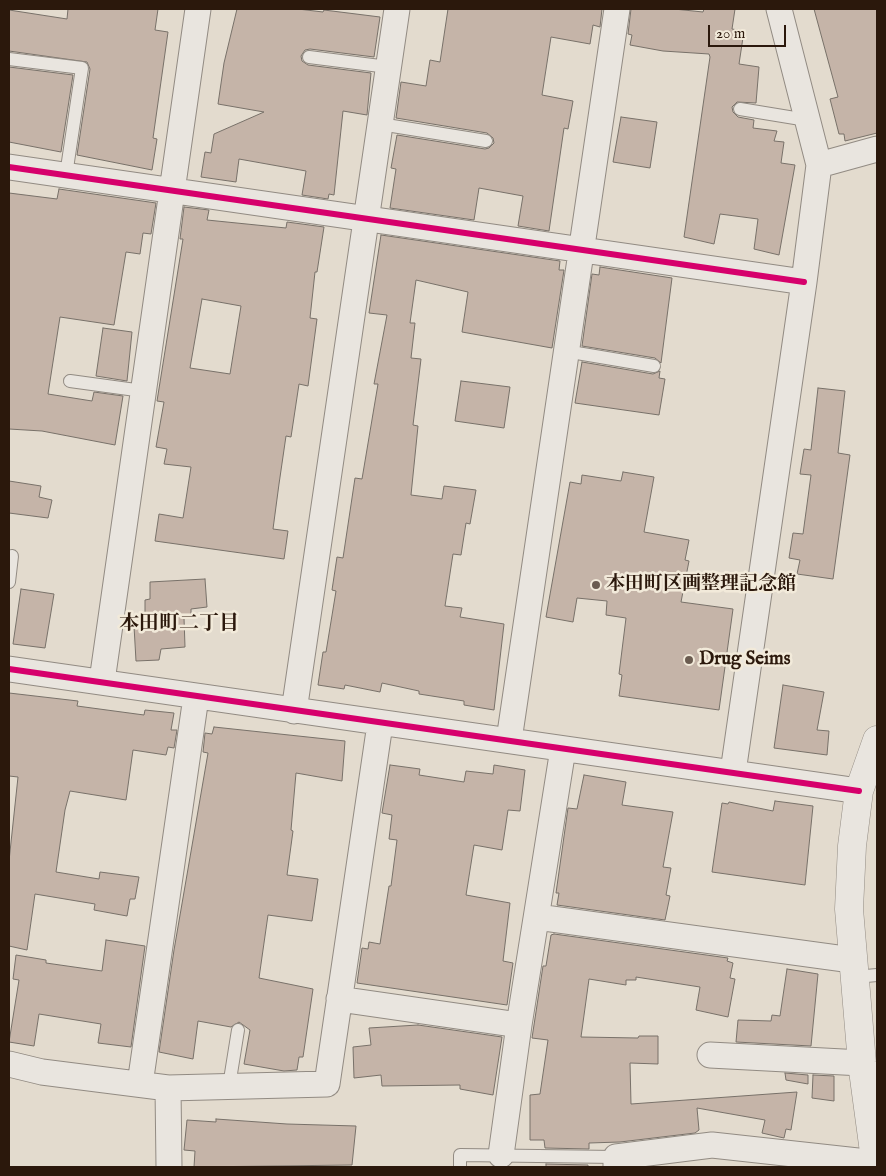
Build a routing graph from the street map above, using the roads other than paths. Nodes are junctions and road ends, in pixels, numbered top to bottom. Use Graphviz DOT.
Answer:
graph roads {
  1 [pos="198,9"];
  2 [pos="396,9"];
  3 [pos="616,9"];
  4 [pos="779,9"];
  5 [pos="309,57"];
  6 [pos="9,58"];
  7 [pos="388,67"];
  8 [pos="740,109"];
  9 [pos="808,120"];
  10 [pos="380,124"];
  11 [pos="486,140"];
  12 [pos="877,149"];
  13 [pos="819,165"];
  14 [pos="9,167"];
  15 [pos="66,175"];
  16 [pos="171,190"];
  17 [pos="366,218"];
  18 [pos="580,249"];
  19 [pos="804,282"];
  20 [pos="565,351"];
  21 [pos="654,366"];
  22 [pos="70,381"];
  23 [pos="143,391"];
  24 [pos="12,556"];
  25 [pos="9,582"];
  26 [pos="9,669"];
  27 [pos="102,681"];
  28 [pos="196,697"];
  29 [pos="294,711"];
  30 [pos="380,724"];
  31 [pos="509,740"];
  32 [pos="877,740"];
  33 [pos="564,749"];
  34 [pos="733,772"];
  35 [pos="859,791"];
  36 [pos="537,917"];
  37 [pos="861,971"];
  38 [pos="339,999"];
  39 [pos="519,1025"];
  40 [pos="238,1030"];
  41 [pos="710,1055"];
  42 [pos="862,1063"];
  43 [pos="9,1064"];
  44 [pos="140,1084"];
  45 [pos="229,1086"];
  46 [pos="168,1088"];
  47 [pos="873,1095"];
  48 [pos="501,1155"];
  49 [pos="616,1162"];
  50 [pos="876,1165"];
  51 [pos="169,1167"];
  52 [pos="460,1167"];
  1 -- 16 [label="street"];
  2 -- 7 [label="street"];
  3 -- 18 [label="street"];
  4 -- 9 [label="street"];
  5 -- 7 [label="lane"];
  6 -- 15 [label="lane"];
  7 -- 10 [label="street"];
  8 -- 9 [label="lane"];
  9 -- 13 [label="street"];
  10 -- 11 [label="lane"];
  10 -- 17 [label="street"];
  12 -- 13 [label="street"];
  13 -- 19 [label="street"];
  14 -- 15 [label="street"];
  15 -- 16 [label="street"];
  16 -- 17 [label="street"];
  16 -- 23 [label="street"];
  17 -- 18 [label="street"];
  17 -- 29 [label="street"];
  18 -- 19 [label="street"];
  18 -- 20 [label="street"];
  19 -- 34 [label="street"];
  20 -- 21 [label="lane"];
  20 -- 31 [label="street"];
  22 -- 23 [label="lane"];
  23 -- 27 [label="street"];
  24 -- 25 [label="lane"];
  26 -- 27 [label="street"];
  27 -- 28 [label="street"];
  28 -- 29 [label="street"];
  28 -- 44 [label="street"];
  29 -- 30 [label="street"];
  30 -- 31 [label="street"];
  30 -- 38 [label="street"];
  31 -- 33 [label="street"];
  32 -- 35 [label="street"];
  33 -- 34 [label="street"];
  33 -- 36 [label="street"];
  34 -- 35 [label="street"];
  35 -- 37 [label="street"];
  36 -- 37 [label="street"];
  36 -- 39 [label="street"];
  37 -- 42 [label="street"];
  38 -- 39 [label="street"];
  38 -- 45 [label="street"];
  39 -- 48 [label="street"];
  40 -- 45 [label="lane"];
  41 -- 42 [label="street"];
  42 -- 47 [label="street"];
  43 -- 44 [label="street"];
  44 -- 46 [label="street"];
  45 -- 46 [label="street"];
  46 -- 51 [label="street"];
  47 -- 50 [label="street"];
  48 -- 49 [label="lane"];
  48 -- 52 [label="lane"];
  49 -- 50 [label="street"];
}
